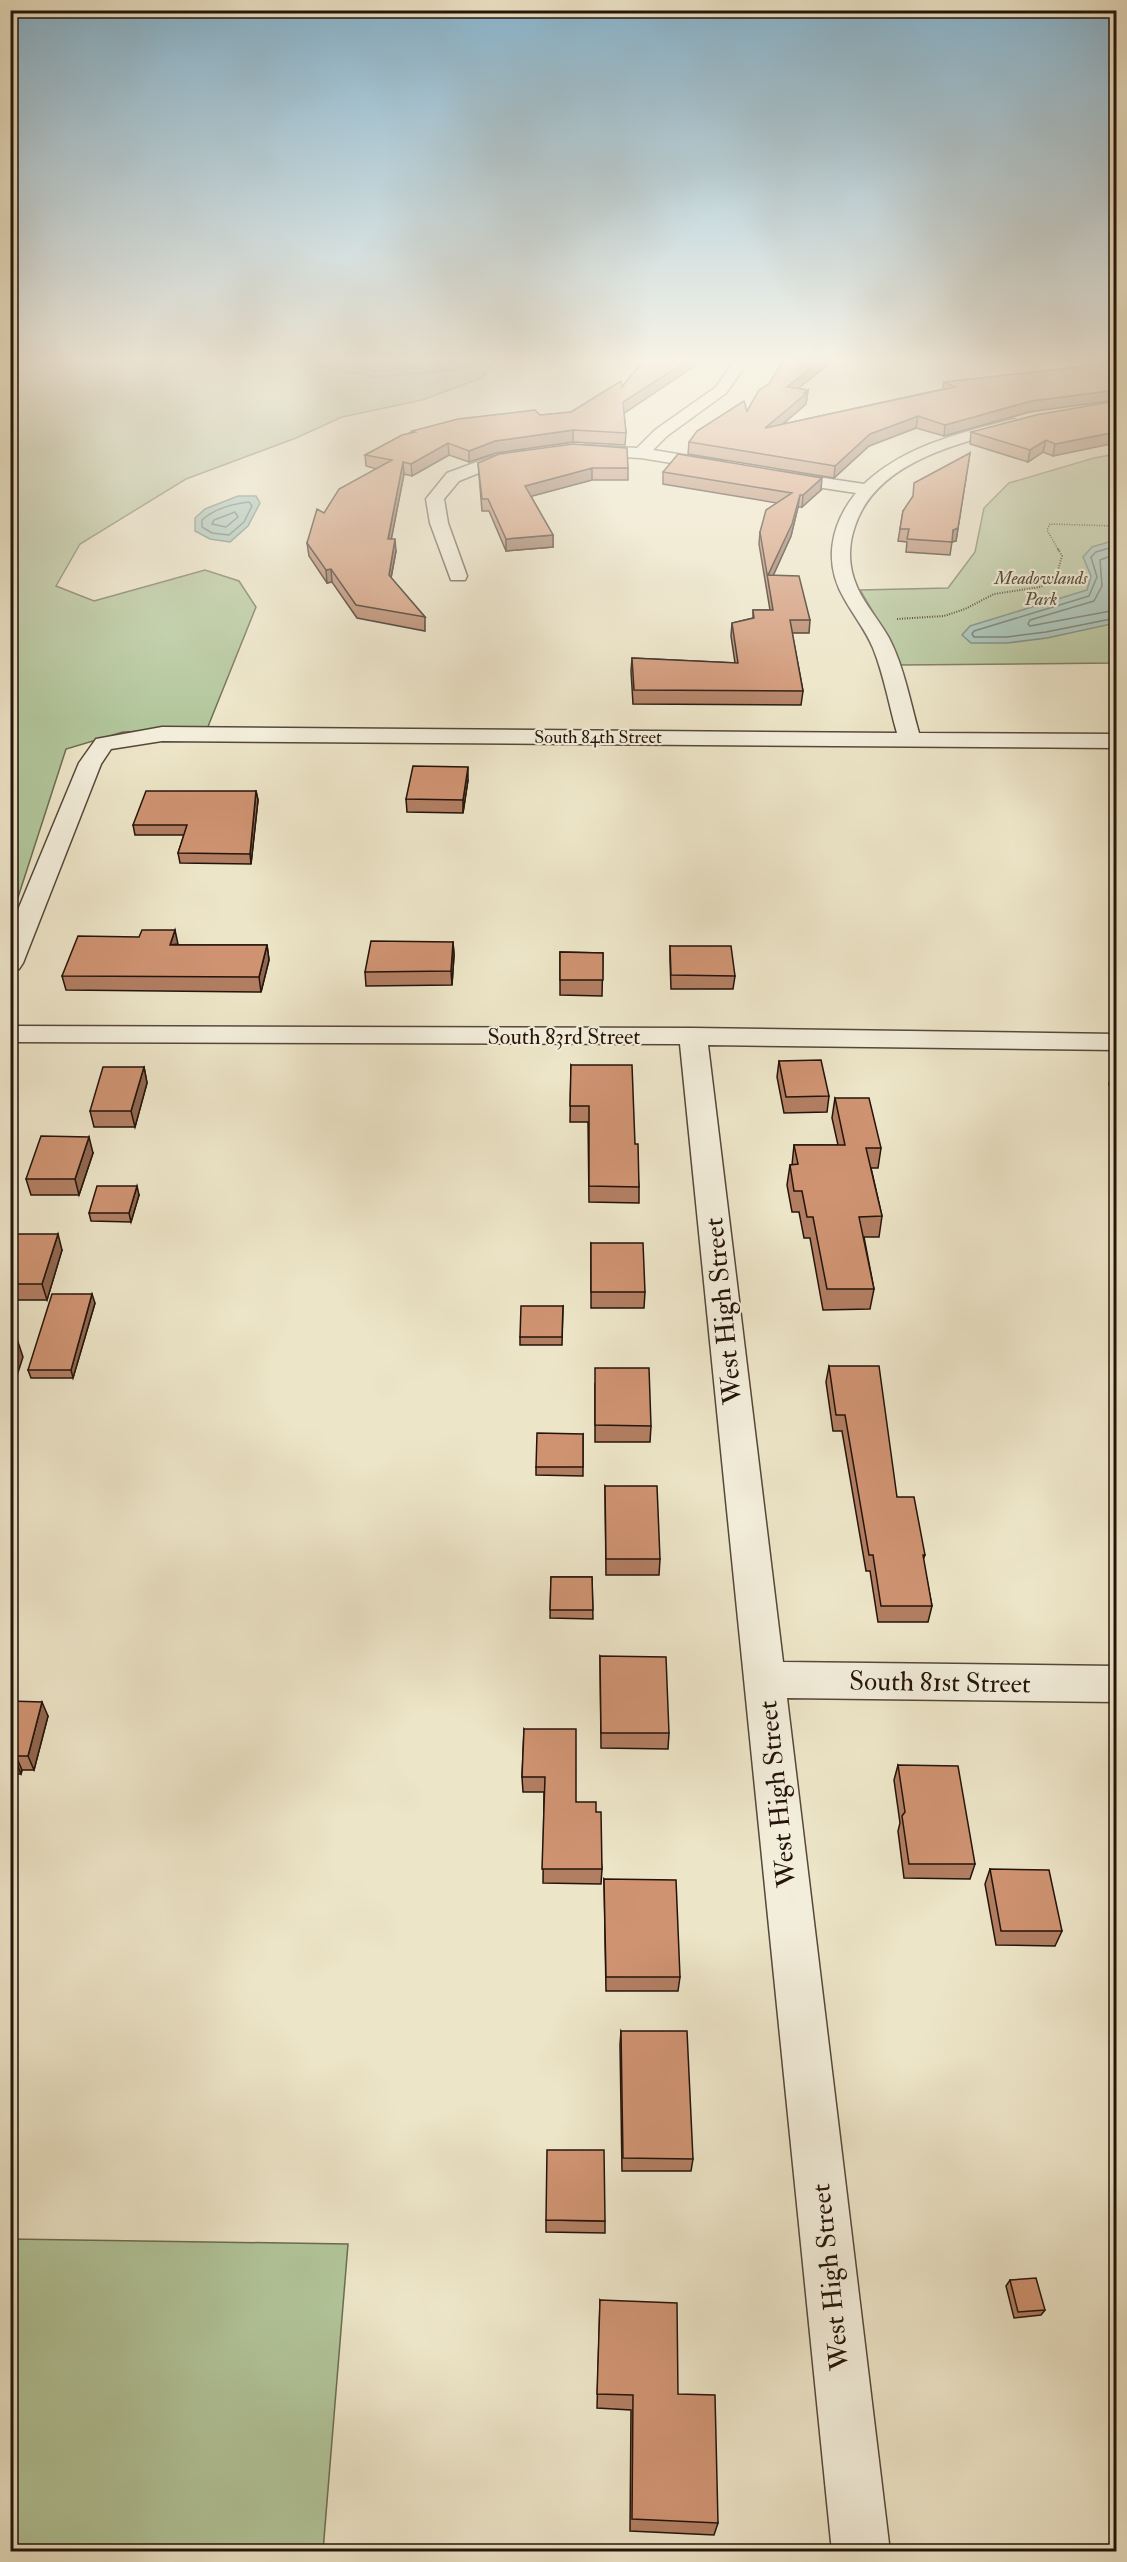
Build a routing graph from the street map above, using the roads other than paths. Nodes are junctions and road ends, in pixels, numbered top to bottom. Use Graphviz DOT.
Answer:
graph roads {
  1 [pos="450,481"];
  2 [pos="810,481"];
  3 [pos="879,481"];
  4 [pos="867,490"];
  5 [pos="459,576"];
  6 [pos="910,740"];
  7 [pos="1116,741"];
  8 [pos="10,963"];
  9 [pos="10,1034"];
  10 [pos="693,1036"];
  11 [pos="1116,1042"];
  12 [pos="764,1680"];
  13 [pos="1116,1684"];
  14 [pos="861,2552"];
  1 -- 5 [label="street"];
  2 -- 4 [label="street"];
  3 -- 4 [label="street"];
  4 -- 6 [label="street"];
  6 -- 7 [label="street, South 84th Street"];
  6 -- 8 [label="street, South 84th Street"];
  9 -- 10 [label="street, South 83rd Street"];
  10 -- 11 [label="street, South 83rd Street"];
  10 -- 12 [label="street, West High Street"];
  12 -- 13 [label="street, South 81st Street"];
  12 -- 14 [label="street, West High Street"];
}
